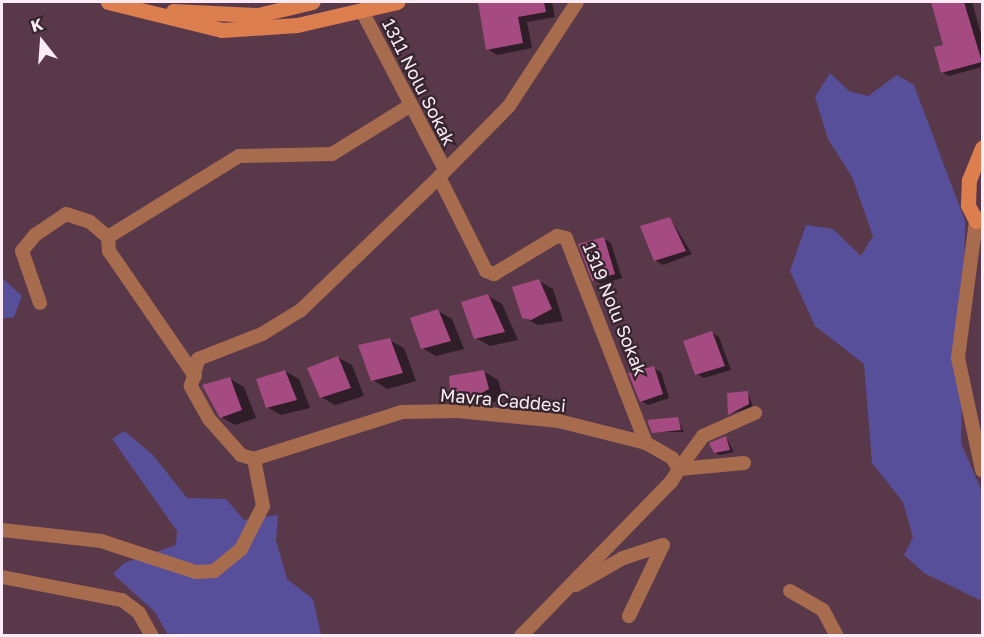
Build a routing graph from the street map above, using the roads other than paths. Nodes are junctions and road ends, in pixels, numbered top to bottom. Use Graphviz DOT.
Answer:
graph roads {
  1 [pos="108,2"];
  2 [pos="137,2"];
  3 [pos="312,2"];
  4 [pos="397,2"];
  5 [pos="567,2"];
  6 [pos="577,2"];
  7 [pos="362,11"];
  8 [pos="563,24"];
  9 [pos="411,105"];
  10 [pos="982,148"];
  11 [pos="442,173"];
  12 [pos="979,220"];
  13 [pos="108,237"];
  14 [pos="40,303"];
  15 [pos="195,376"];
  16 [pos="755,413"];
  17 [pos="646,443"];
  18 [pos="254,459"];
  19 [pos="744,464"];
  20 [pos="679,469"];
  21 [pos="982,470"];
  22 [pos="2,530"];
  23 [pos="2,578"];
  24 [pos="564,591"];
  25 [pos="790,591"];
  26 [pos="629,616"];
  27 [pos="152,636"];
  28 [pos="521,636"];
  29 [pos="837,636"];
  1 -- 7 [label="street"];
  2 -- 3 [label="street"];
  4 -- 7 [label="street"];
  5 -- 8 [label="street"];
  6 -- 8 [label="street"];
  7 -- 9 [label="street, 1311 Nolu Sokak"];
  8 -- 11 [label="street"];
  9 -- 11 [label="street, 1311 Nolu Sokak"];
  9 -- 13 [label="street"];
  10 -- 12 [label="street"];
  11 -- 15 [label="street"];
  11 -- 17 [label="street, 1319 Nolu Sokak"];
  12 -- 21 [label="street"];
  13 -- 14 [label="street"];
  13 -- 15 [label="street"];
  15 -- 18 [label="street"];
  16 -- 20 [label="street"];
  17 -- 18 [label="street, Mavra Caddesi"];
  17 -- 20 [label="street, Mavra Caddesi"];
  18 -- 22 [label="street"];
  19 -- 20 [label="street"];
  20 -- 24 [label="street"];
  23 -- 27 [label="street"];
  24 -- 26 [label="street"];
  24 -- 28 [label="street"];
  25 -- 29 [label="street"];
}
